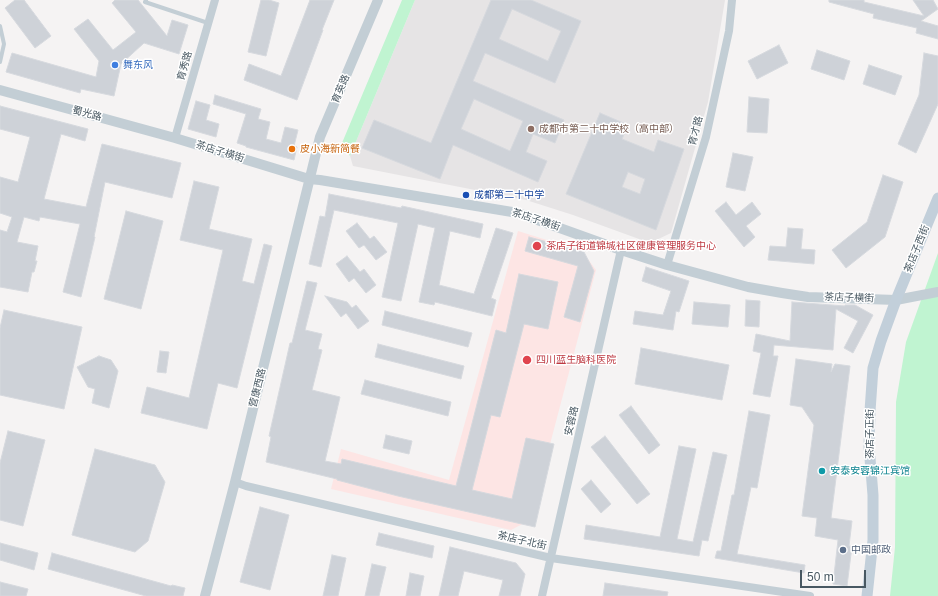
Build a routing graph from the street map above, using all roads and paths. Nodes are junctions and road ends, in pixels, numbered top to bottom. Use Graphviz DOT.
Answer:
graph roads {
  1 [pos="146,0"];
  2 [pos="215,0"];
  3 [pos="378,0"];
  4 [pos="732,0"];
  5 [pos="208,23"];
  6 [pos="0,26"];
  7 [pos="0,62"];
  8 [pos="0,90"];
  9 [pos="175,138"];
  10 [pos="309,179"];
  11 [pos="938,198"];
  12 [pos="621,250"];
  13 [pos="667,265"];
  14 [pos="938,292"];
  15 [pos="896,300"];
  16 [pos="235,482"];
  17 [pos="551,558"];
  18 [pos="205,596"];
  19 [pos="542,596"];
  20 [pos="810,596"];
  21 [pos="868,596"];
  1 -- 5 [label="lane"];
  2 -- 5 [label="street, 育秀路"];
  3 -- 10 [label="street, 育英路"];
  4 -- 13 [label="street, 育才路"];
  5 -- 9 [label="street, 育秀路"];
  6 -- 7 [label="lane"];
  8 -- 9 [label="street, 蜀光路"];
  9 -- 10 [label="street, 茶店子横街"];
  10 -- 12 [label="street, 茶店子横街"];
  10 -- 16 [label="street, 营康西路"];
  11 -- 15 [label="main road, 茶店子西街"];
  12 -- 13 [label="street, 茶店子横街"];
  12 -- 17 [label="street, 安蓉路"];
  13 -- 15 [label="street, 茶店子横街"];
  14 -- 15 [label="street, 茶店子横街"];
  15 -- 21 [label="main road, 茶店子正街"];
  16 -- 17 [label="street, 茶店子北街"];
  16 -- 18 [label="street, 营康西路"];
  17 -- 19 [label="street, 安蓉路"];
  17 -- 20 [label="street, 茶店子北街"];
}
